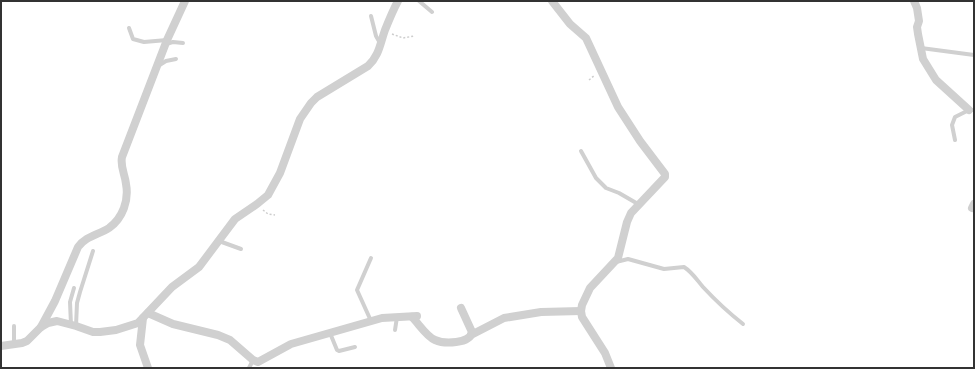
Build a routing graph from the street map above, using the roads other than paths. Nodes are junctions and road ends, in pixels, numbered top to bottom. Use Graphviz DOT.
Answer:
graph roads {
  1 [pos="185,1"];
  2 [pos="398,1"];
  3 [pos="419,1"];
  4 [pos="552,1"];
  5 [pos="914,1"];
  6 [pos="432,12"];
  7 [pos="371,16"];
  8 [pos="129,28"];
  9 [pos="167,42"];
  10 [pos="184,43"];
  11 [pos="380,45"];
  12 [pos="921,48"];
  13 [pos="974,55"];
  14 [pos="176,59"];
  15 [pos="158,67"];
  16 [pos="971,110"];
  17 [pos="955,140"];
  18 [pos="580,150"];
  19 [pos="638,204"];
  20 [pos="219,240"];
  21 [pos="241,249"];
  22 [pos="93,251"];
  23 [pos="371,258"];
  24 [pos="614,263"];
  25 [pos="74,288"];
  26 [pos="461,308"];
  27 [pos="581,311"];
  28 [pos="145,316"];
  29 [pos="397,317"];
  30 [pos="371,321"];
  31 [pos="743,324"];
  32 [pos="74,325"];
  33 [pos="14,326"];
  34 [pos="41,327"];
  35 [pos="396,330"];
  36 [pos="330,333"];
  37 [pos="471,335"];
  38 [pos="14,344"];
  39 [pos="1,346"];
  40 [pos="355,347"];
  41 [pos="253,360"];
  42 [pos="148,368"];
  43 [pos="249,368"];
  44 [pos="611,368"];
  1 -- 9 [label="street"];
  2 -- 11 [label="street"];
  3 -- 6 [label="lane"];
  4 -- 19 [label="street"];
  5 -- 12 [label="street"];
  7 -- 11 [label="lane"];
  8 -- 9 [label="lane"];
  9 -- 10 [label="lane"];
  9 -- 15 [label="street"];
  11 -- 20 [label="street"];
  12 -- 13 [label="lane"];
  12 -- 16 [label="street"];
  14 -- 15 [label="lane"];
  15 -- 34 [label="street"];
  16 -- 17 [label="lane"];
  18 -- 19 [label="lane"];
  19 -- 24 [label="street"];
  20 -- 21 [label="lane"];
  20 -- 28 [label="street"];
  22 -- 32 [label="lane"];
  23 -- 30 [label="lane"];
  24 -- 27 [label="street"];
  24 -- 31 [label="lane"];
  25 -- 32 [label="lane"];
  26 -- 37 [label="street"];
  27 -- 37 [label="street"];
  27 -- 44 [label="street"];
  28 -- 32 [label="street"];
  28 -- 41 [label="street"];
  28 -- 42 [label="street"];
  29 -- 30 [label="street"];
  29 -- 35 [label="lane"];
  29 -- 37 [label="street"];
  30 -- 36 [label="street"];
  32 -- 34 [label="street"];
  33 -- 38 [label="lane"];
  34 -- 38 [label="street"];
  36 -- 40 [label="lane"];
  36 -- 41 [label="street"];
  38 -- 39 [label="street"];
  41 -- 43 [label="lane"];
}
